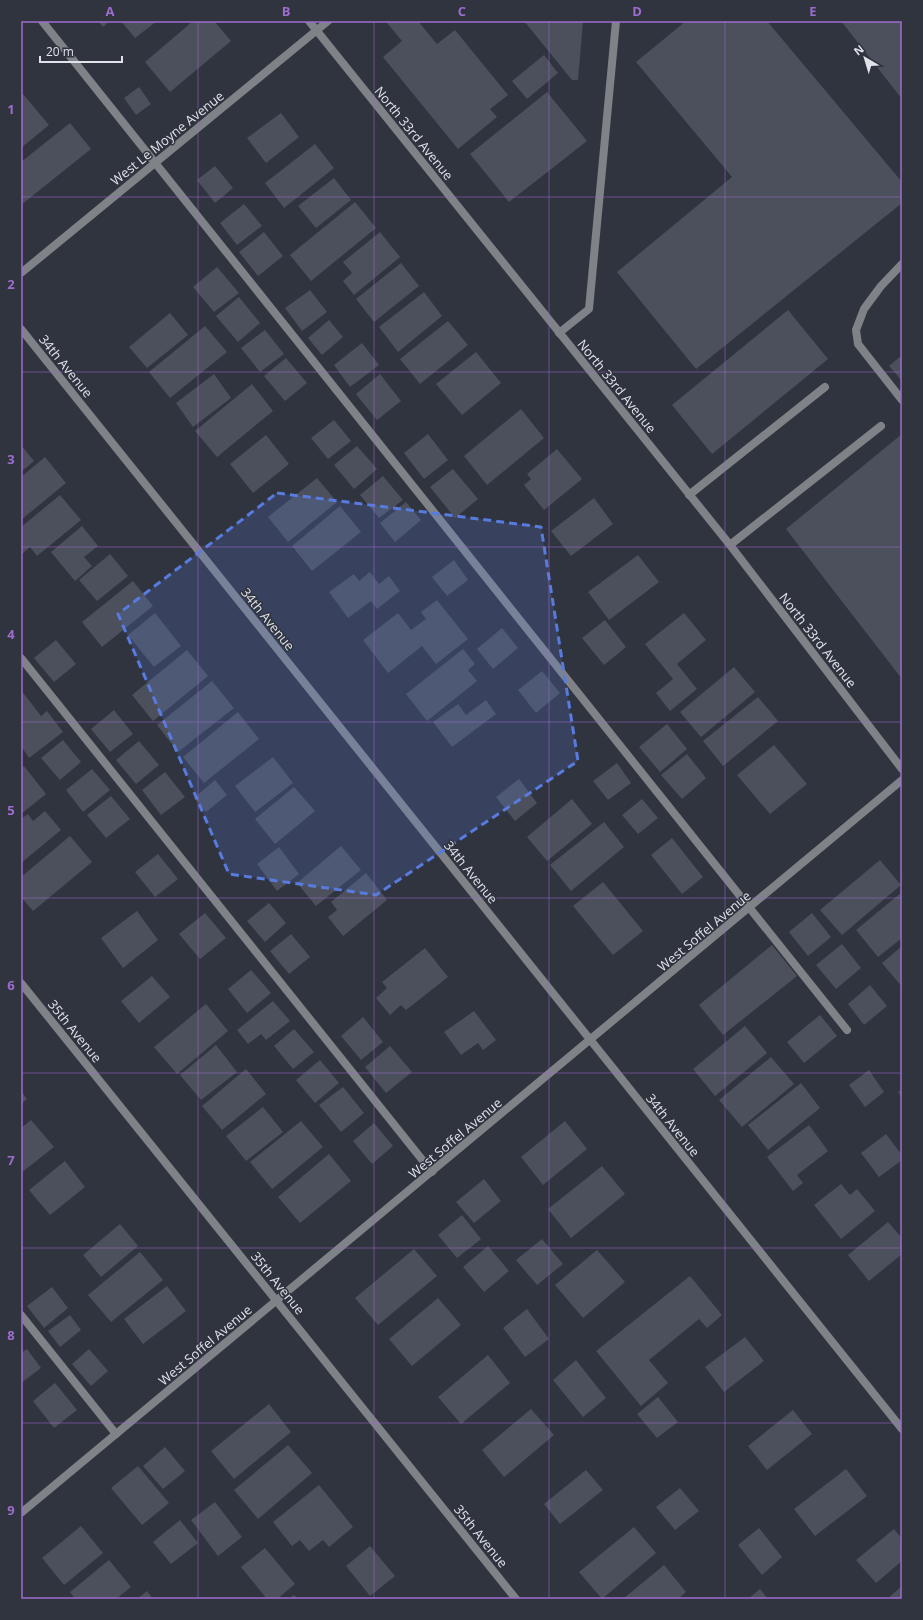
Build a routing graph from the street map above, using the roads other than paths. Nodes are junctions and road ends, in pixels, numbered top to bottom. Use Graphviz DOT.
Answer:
graph roads {
  1 [pos="42,21"];
  2 [pos="309,21"];
  3 [pos="328,21"];
  4 [pos="616,21"];
  5 [pos="316,31"];
  6 [pos="156,163"];
  7 [pos="902,264"];
  8 [pos="21,273"];
  9 [pos="21,329"];
  10 [pos="559,333"];
  11 [pos="825,387"];
  12 [pos="902,400"];
  13 [pos="881,426"];
  14 [pos="689,495"];
  15 [pos="730,545"];
  16 [pos="21,658"];
  17 [pos="902,769"];
  18 [pos="902,780"];
  19 [pos="750,908"];
  20 [pos="21,983"];
  21 [pos="847,1030"];
  22 [pos="590,1040"];
  23 [pos="432,1172"];
  24 [pos="277,1301"];
  25 [pos="21,1315"];
  26 [pos="902,1429"];
  27 [pos="116,1434"];
  28 [pos="21,1513"];
  29 [pos="516,1599"];
  1 -- 6 [label="street"];
  2 -- 5 [label="street, North 33rd Avenue"];
  3 -- 5 [label="street, West Le Moyne Avenue"];
  4 -- 10 [label="street"];
  5 -- 6 [label="street, West Le Moyne Avenue"];
  5 -- 10 [label="street, North 33rd Avenue"];
  6 -- 8 [label="street, West Le Moyne Avenue"];
  6 -- 19 [label="street"];
  7 -- 12 [label="street"];
  9 -- 22 [label="street, 34th Avenue"];
  10 -- 14 [label="street, North 33rd Avenue"];
  11 -- 14 [label="street"];
  13 -- 15 [label="street"];
  14 -- 15 [label="street, North 33rd Avenue"];
  15 -- 17 [label="street, North 33rd Avenue"];
  16 -- 23 [label="street"];
  18 -- 19 [label="street, West Soffel Avenue"];
  19 -- 21 [label="street"];
  19 -- 22 [label="street, West Soffel Avenue"];
  20 -- 24 [label="street, 35th Avenue"];
  22 -- 23 [label="street, West Soffel Avenue"];
  22 -- 26 [label="street, 34th Avenue"];
  23 -- 24 [label="street, West Soffel Avenue"];
  24 -- 27 [label="street, West Soffel Avenue"];
  24 -- 29 [label="street, 35th Avenue"];
  25 -- 27 [label="street"];
  27 -- 28 [label="street, West Soffel Avenue"];
}
